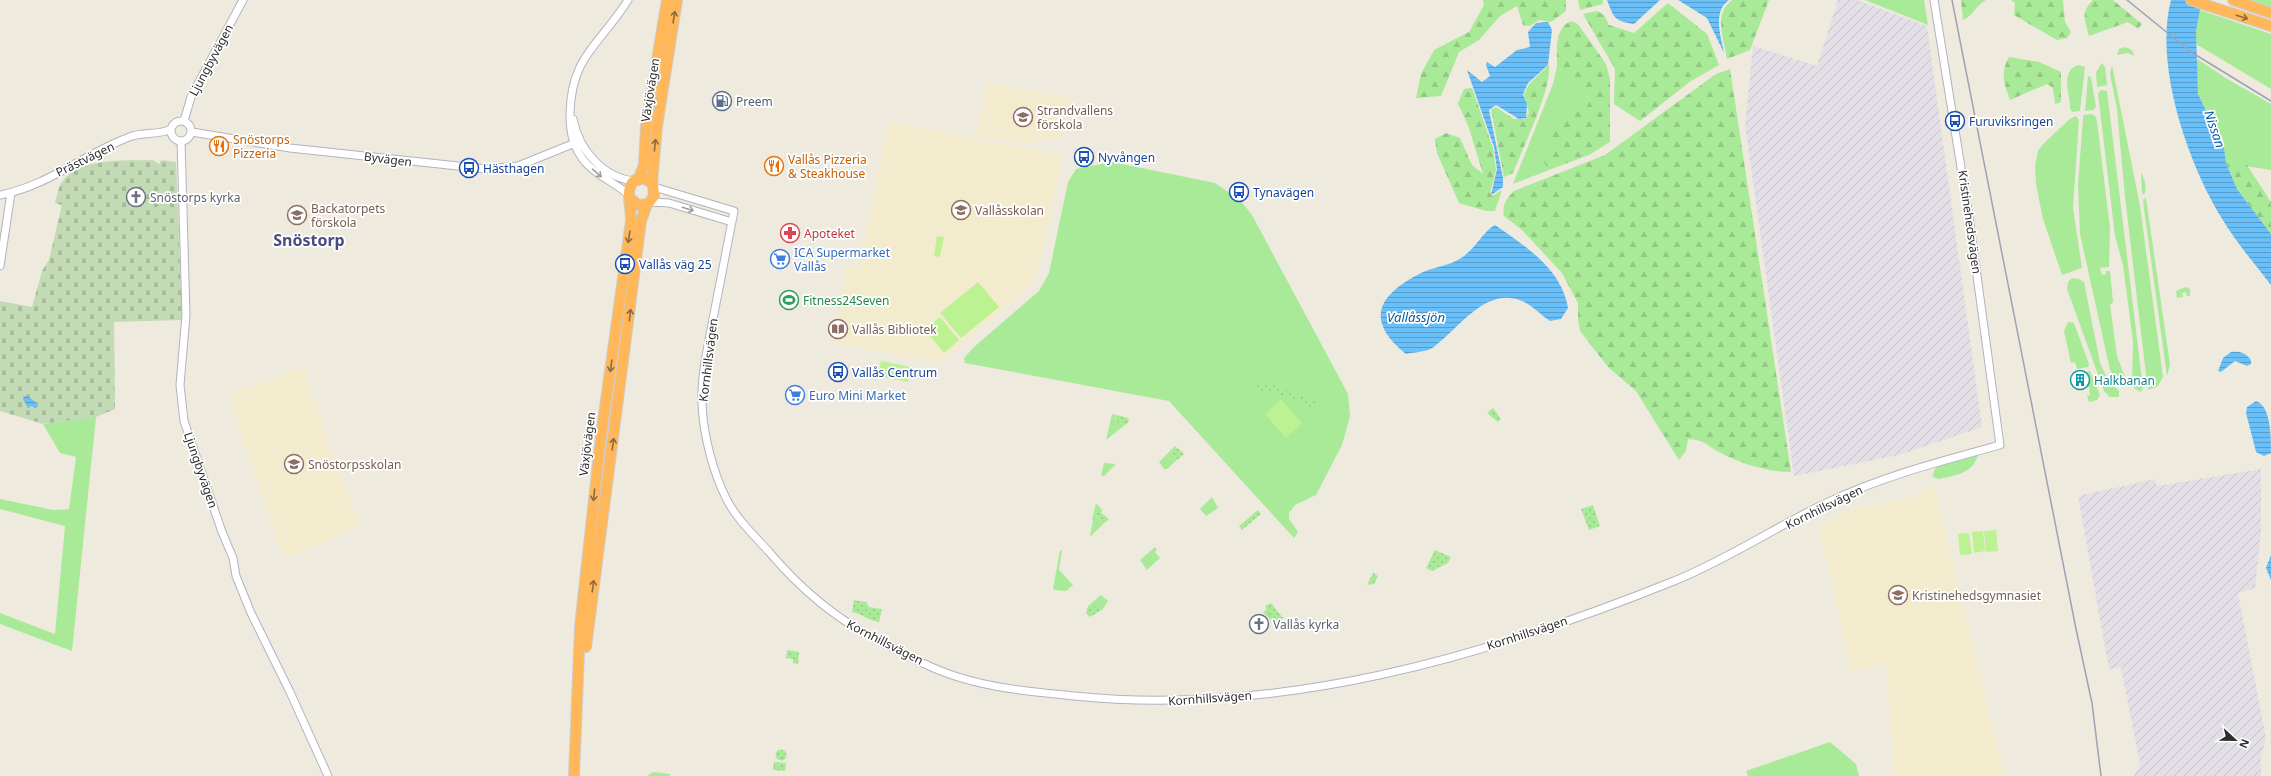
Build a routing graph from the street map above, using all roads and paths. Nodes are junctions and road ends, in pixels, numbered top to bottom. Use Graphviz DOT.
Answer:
graph roads {
  1 [pos="243,0"];
  2 [pos="628,0"];
  3 [pos="667,0"];
  4 [pos="677,0"];
  5 [pos="1934,0"];
  6 [pos="2191,0"];
  7 [pos="2233,0"];
  8 [pos="2271,13"];
  9 [pos="2271,26"];
  10 [pos="184,121"];
  11 [pos="171,129"];
  12 [pos="192,132"];
  13 [pos="181,142"];
  14 [pos="576,142"];
  15 [pos="636,180"];
  16 [pos="653,186"];
  17 [pos="11,193"];
  18 [pos="0,195"];
  19 [pos="630,196"];
  20 [pos="649,203"];
  21 [pos="732,222"];
  22 [pos="0,266"];
  23 [pos="2000,445"];
  24 [pos="578,694"];
  25 [pos="328,776"];
  26 [pos="574,776"];
  1 -- 10 [label="street, Ljungbyvägen"];
  2 -- 14 [label="street"];
  3 -- 15 [label="highway, Växjövägen"];
  16 -- 4 [label="highway, Växjövägen, one-way"];
  5 -- 23 [label="street, Kristinehedsvägen"];
  6 -- 9 [label="highway, one-way"];
  7 -- 8 [label="highway"];
  10 -- 11 [label="street"];
  10 -- 12 [label="street"];
  11 -- 13 [label="street"];
  11 -- 17 [label="street, Prästvägen"];
  12 -- 13 [label="street"];
  12 -- 14 [label="street, Byvägen"];
  13 -- 25 [label="street, Ljungbyvägen"];
  14 -- 15 [label="street"];
  14 -- 19 [label="street, one-way"];
  15 -- 16 [label="highway"];
  15 -- 19 [label="highway, Växjövägen"];
  16 -- 20 [label="highway, Växjövägen"];
  16 -- 21 [label="street, Kornhillsvägen"];
  17 -- 18 [label="street, Prästvägen"];
  17 -- 22 [label="street"];
  19 -- 20 [label="highway"];
  19 -- 24 [label="highway, Växjövägen, one-way"];
  20 -- 21 [label="street, one-way"];
  24 -- 20 [label="highway, Växjövägen, one-way"];
  21 -- 23 [label="street, Kornhillsvägen"];
  24 -- 26 [label="highway, Växjövägen"];
}
